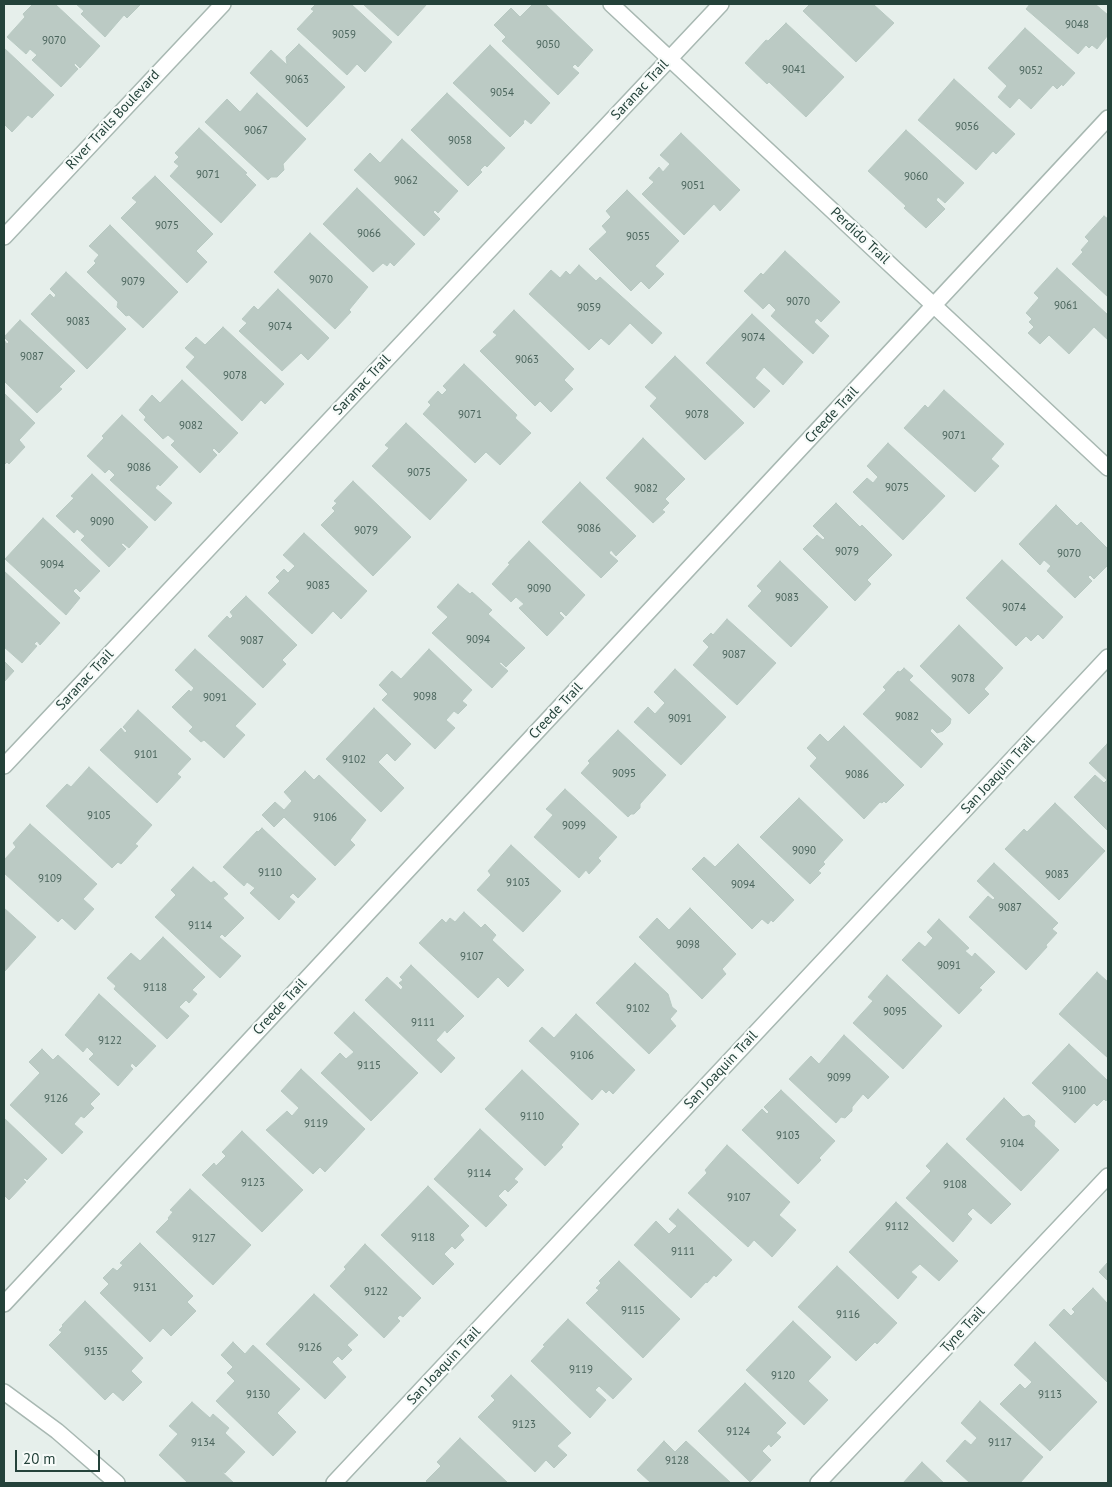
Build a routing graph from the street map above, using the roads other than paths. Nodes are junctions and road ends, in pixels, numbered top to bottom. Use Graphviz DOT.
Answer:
graph roads {
  1 [pos="223,4"];
  2 [pos="611,4"];
  3 [pos="721,4"];
  4 [pos="669,59"];
  5 [pos="1108,118"];
  6 [pos="4,237"];
  7 [pos="935,305"];
  8 [pos="1108,468"];
  9 [pos="1108,657"];
  10 [pos="4,766"];
  11 [pos="1108,1176"];
  12 [pos="4,1304"];
  13 [pos="4,1392"];
  14 [pos="117,1483"];
  15 [pos="334,1483"];
  16 [pos="818,1483"];
  1 -- 6 [label="street, River Trails Boulevard"];
  2 -- 4 [label="street, Perdido Trail"];
  3 -- 4 [label="street, Saranac Trail"];
  4 -- 7 [label="street, Perdido Trail"];
  4 -- 10 [label="street, Saranac Trail"];
  5 -- 7 [label="street, Creede Trail"];
  7 -- 8 [label="street, Perdido Trail"];
  7 -- 12 [label="street, Creede Trail"];
  9 -- 15 [label="street, San Joaquin Trail"];
  11 -- 16 [label="street, Tyne Trail"];
  13 -- 14 [label="street"];
}
